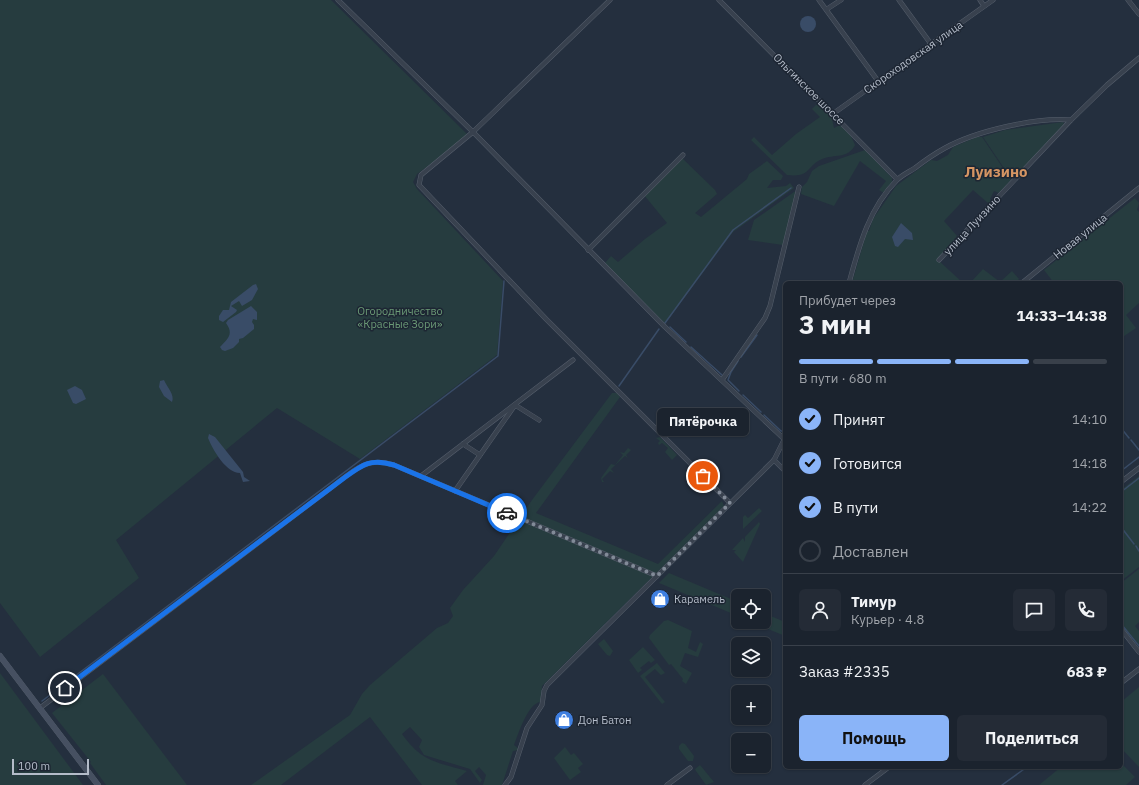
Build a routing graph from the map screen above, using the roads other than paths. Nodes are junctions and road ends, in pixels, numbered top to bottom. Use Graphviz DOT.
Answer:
graph roads {
  1 [pos="338,0"];
  2 [pos="610,0"];
  3 [pos="719,0"];
  4 [pos="819,0"];
  5 [pos="841,0"];
  6 [pos="899,0"];
  7 [pos="980,0"];
  8 [pos="993,0"];
  9 [pos="1128,0"];
  10 [pos="984,6"];
  11 [pos="827,9"];
  12 [pos="1139,14"];
  13 [pos="931,44"];
  14 [pos="1139,58"];
  15 [pos="878,81"];
  16 [pos="834,114"];
  17 [pos="1071,120"];
  18 [pos="473,132"];
  19 [pos="683,155"];
  20 [pos="898,179"];
  21 [pos="799,187"];
  22 [pos="1139,188"];
  23 [pos="588,250"];
  24 [pos="939,260"];
  25 [pos="850,281"];
  26 [pos="1024,281"];
  27 [pos="573,360"];
  28 [pos="722,380"];
  29 [pos="515,405"];
  30 [pos="538,420"];
  31 [pos="783,437"];
  32 [pos="783,443"];
  33 [pos="463,444"];
  34 [pos="480,455"];
  35 [pos="774,460"];
  36 [pos="1139,468"];
  37 [pos="783,469"];
  38 [pos="420,476"];
  39 [pos="1123,480"];
  40 [pos="455,491"];
  41 [pos="730,503"];
  42 [pos="657,576"];
  43 [pos="1123,632"];
  44 [pos="1139,652"];
  45 [pos="0,656"];
  46 [pos="1139,669"];
  47 [pos="1123,681"];
  48 [pos="40,708"];
  49 [pos="690,768"];
  50 [pos="885,769"];
  51 [pos="98,785"];
  52 [pos="505,785"];
  53 [pos="667,785"];
  54 [pos="865,785"];
  1 -- 18 [label="street"];
  2 -- 18 [label="street"];
  3 -- 16 [label="street, Ольгинское шоссе"];
  4 -- 11 [label="street"];
  5 -- 11 [label="street"];
  6 -- 13 [label="street"];
  7 -- 10 [label="street"];
  8 -- 10 [label="street, Скороходовская улица"];
  9 -- 12 [label="street"];
  10 -- 13 [label="street, Скороходовская улица"];
  11 -- 15 [label="street"];
  13 -- 15 [label="street, Скороходовская улица"];
  14 -- 17 [label="street, улица Луизино"];
  15 -- 16 [label="street, Скороходовская улица"];
  16 -- 20 [label="street, Ольгинское шоссе"];
  17 -- 20 [label="street"];
  17 -- 24 [label="street, улица Луизино"];
  18 -- 23 [label="street"];
  18 -- 41 [label="street"];
  19 -- 23 [label="street"];
  20 -- 25 [label="street"];
  21 -- 28 [label="street"];
  22 -- 26 [label="street, Новая улица"];
  23 -- 28 [label="street"];
  27 -- 29 [label="street"];
  28 -- 31 [label="street"];
  29 -- 30 [label="street"];
  29 -- 33 [label="street"];
  29 -- 34 [label="street"];
  32 -- 35 [label="street"];
  33 -- 34 [label="street"];
  33 -- 38 [label="street"];
  34 -- 40 [label="street"];
  35 -- 37 [label="street"];
  35 -- 41 [label="street"];
  36 -- 39 [label="street"];
  38 -- 40 [label="street"];
  38 -- 48 [label="street"];
  40 -- 42 [label="street"];
  41 -- 42 [label="street"];
  42 -- 52 [label="street"];
  43 -- 44 [label="street"];
  45 -- 48 [label="main road"];
  46 -- 47 [label="street"];
  48 -- 51 [label="main road"];
  49 -- 53 [label="street"];
  50 -- 54 [label="street"];
}
